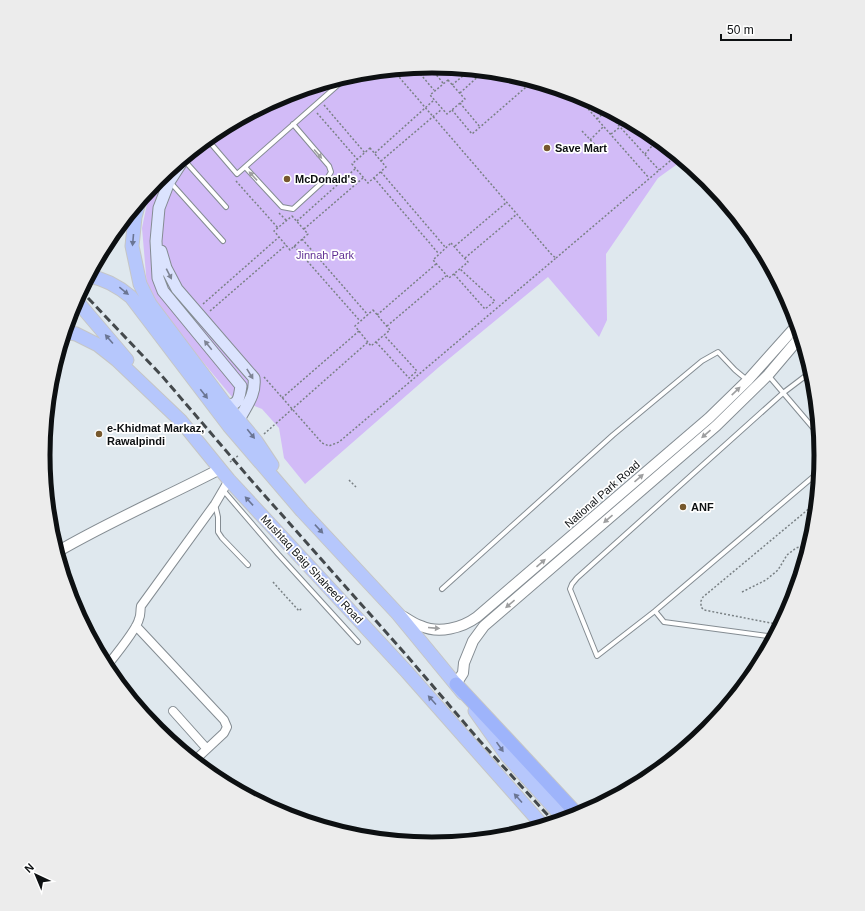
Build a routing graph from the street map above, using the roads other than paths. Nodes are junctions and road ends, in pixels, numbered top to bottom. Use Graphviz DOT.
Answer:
graph roads {
  1 [pos="335,86"];
  2 [pos="292,124"];
  3 [pos="211,144"];
  4 [pos="187,162"];
  5 [pos="244,167"];
  6 [pos="175,173"];
  7 [pos="169,182"];
  8 [pos="226,207"];
  9 [pos="159,208"];
  10 [pos="136,215"];
  11 [pos="223,240"];
  12 [pos="94,277"];
  13 [pos="81,305"];
  14 [pos="794,329"];
  15 [pos="70,333"];
  16 [pos="797,341"];
  17 [pos="768,375"];
  18 [pos="807,375"];
  19 [pos="748,380"];
  20 [pos="783,393"];
  21 [pos="226,405"];
  22 [pos="181,421"];
  23 [pos="234,423"];
  24 [pos="814,429"];
  25 [pos="220,469"];
  26 [pos="814,476"];
  27 [pos="226,484"];
  28 [pos="215,504"];
  29 [pos="62,549"];
  30 [pos="248,565"];
  31 [pos="442,589"];
  32 [pos="655,611"];
  33 [pos="398,614"];
  34 [pos="136,626"];
  35 [pos="770,636"];
  36 [pos="358,642"];
  37 [pos="110,662"];
  38 [pos="456,684"];
  39 [pos="173,711"];
  40 [pos="207,749"];
  41 [pos="198,757"];
  42 [pos="573,811"];
  43 [pos="562,815"];
  44 [pos="540,822"];
  1 -- 2 [label="lane"];
  2 -- 5 [label="lane"];
  2 -- 5 [label="lane, one-way"];
  3 -- 5 [label="lane"];
  4 -- 8 [label="lane"];
  6 -- 7 [label="main road"];
  7 -- 9 [label="main road"];
  7 -- 11 [label="lane"];
  21 -- 9 [label="main road, one-way"];
  9 -- 23 [label="main road, one-way"];
  10 -- 21 [label="main road, one-way"];
  12 -- 23 [label="main road, one-way"];
  22 -- 13 [label="main road, one-way"];
  14 -- 19 [label="street, National Park Road"];
  15 -- 22 [label="main road, Mushtaq Baig Shaheed Road"];
  16 -- 17 [label="street, National Park Road"];
  17 -- 20 [label="lane"];
  17 -- 38 [label="street, National Park Road, one-way"];
  18 -- 20 [label="lane"];
  19 -- 31 [label="lane"];
  33 -- 19 [label="street, National Park Road, one-way"];
  20 -- 24 [label="lane"];
  20 -- 32 [label="lane"];
  21 -- 23 [label="main road"];
  22 -- 25 [label="main road, Mushtaq Baig Shaheed Road"];
  23 -- 33 [label="main road, one-way"];
  25 -- 27 [label="main road, Mushtaq Baig Shaheed Road"];
  25 -- 29 [label="street"];
  26 -- 32 [label="lane"];
  27 -- 28 [label="street"];
  27 -- 36 [label="lane"];
  44 -- 27 [label="main road, Mushtaq Baig Shaheed Road, one-way"];
  28 -- 30 [label="lane"];
  28 -- 34 [label="street"];
  32 -- 35 [label="lane"];
  33 -- 38 [label="main road"];
  34 -- 37 [label="street"];
  34 -- 40 [label="street"];
  38 -- 42 [label="highway"];
  38 -- 43 [label="main road, one-way"];
  39 -- 40 [label="street"];
  40 -- 41 [label="street"];
}
